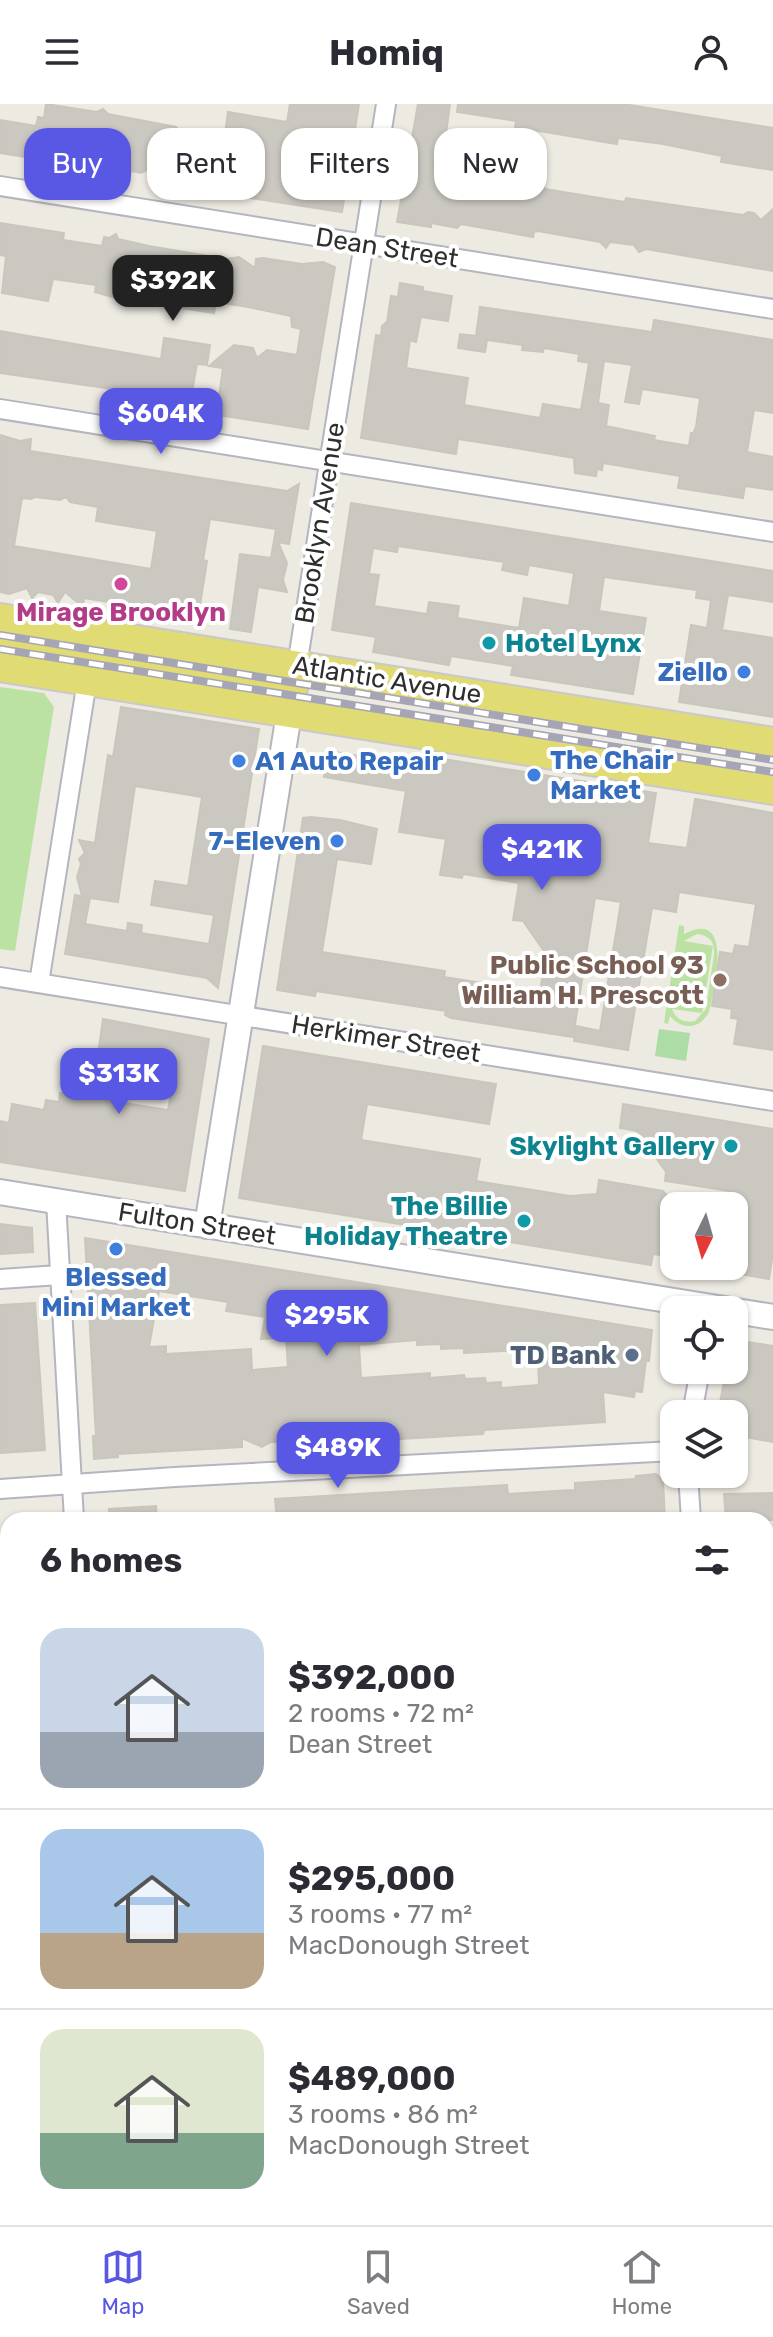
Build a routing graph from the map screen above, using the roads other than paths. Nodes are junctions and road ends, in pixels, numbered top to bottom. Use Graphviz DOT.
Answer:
graph roads {
  1 [pos="386,104"];
  2 [pos="0,186"];
  3 [pos="364,244"];
  4 [pos="773,309"];
  5 [pos="0,409"];
  6 [pos="329,462"];
  7 [pos="773,532"];
  8 [pos="0,618"];
  9 [pos="0,642"];
  10 [pos="0,667"];
  11 [pos="87,681"];
  12 [pos="293,689"];
  13 [pos="773,742"];
  14 [pos="773,790"];
  15 [pos="0,977"];
  16 [pos="39,983"];
  17 [pos="242,1015"];
  18 [pos="773,1101"];
  19 [pos="0,1192"];
  20 [pos="56,1201"];
  21 [pos="207,1226"];
  22 [pos="59,1275"];
  23 [pos="0,1279"];
  24 [pos="660,1300"];
  25 [pos="748,1313"];
  26 [pos="773,1317"];
  27 [pos="660,1452"];
  28 [pos="71,1484"];
  29 [pos="689,1488"];
  30 [pos="0,1489"];
  31 [pos="73,1512"];
  32 [pos="690,1512"];
  1 -- 3 [label="street, Brooklyn Avenue"];
  2 -- 3 [label="street, Dean Street"];
  3 -- 4 [label="street, Dean Street"];
  3 -- 6 [label="street, Brooklyn Avenue"];
  5 -- 6 [label="street"];
  6 -- 7 [label="street"];
  6 -- 12 [label="street, Brooklyn Avenue"];
  8 -- 12 [label="main road, Atlantic Avenue"];
  9 -- 12 [label="main road"];
  10 -- 11 [label="main road, Atlantic Avenue"];
  11 -- 12 [label="main road, Atlantic Avenue"];
  11 -- 16 [label="street"];
  12 -- 13 [label="main road, Atlantic Avenue"];
  12 -- 14 [label="main road, Atlantic Avenue"];
  12 -- 17 [label="main road, Brooklyn Avenue"];
  15 -- 16 [label="street, Herkimer Street"];
  16 -- 17 [label="street, Herkimer Street"];
  17 -- 18 [label="street, Herkimer Street"];
  17 -- 21 [label="main road, Brooklyn Avenue"];
  19 -- 20 [label="main road, Fulton Street"];
  20 -- 21 [label="main road, Fulton Street"];
  20 -- 22 [label="street"];
  21 -- 24 [label="main road, Fulton Street"];
  22 -- 23 [label="street"];
  22 -- 28 [label="street"];
  25 -- 26 [label="main road, Fulton Street"];
  27 -- 28 [label="street"];
  28 -- 30 [label="street"];
  28 -- 31 [label="street"];
  29 -- 32 [label="street"];
}
